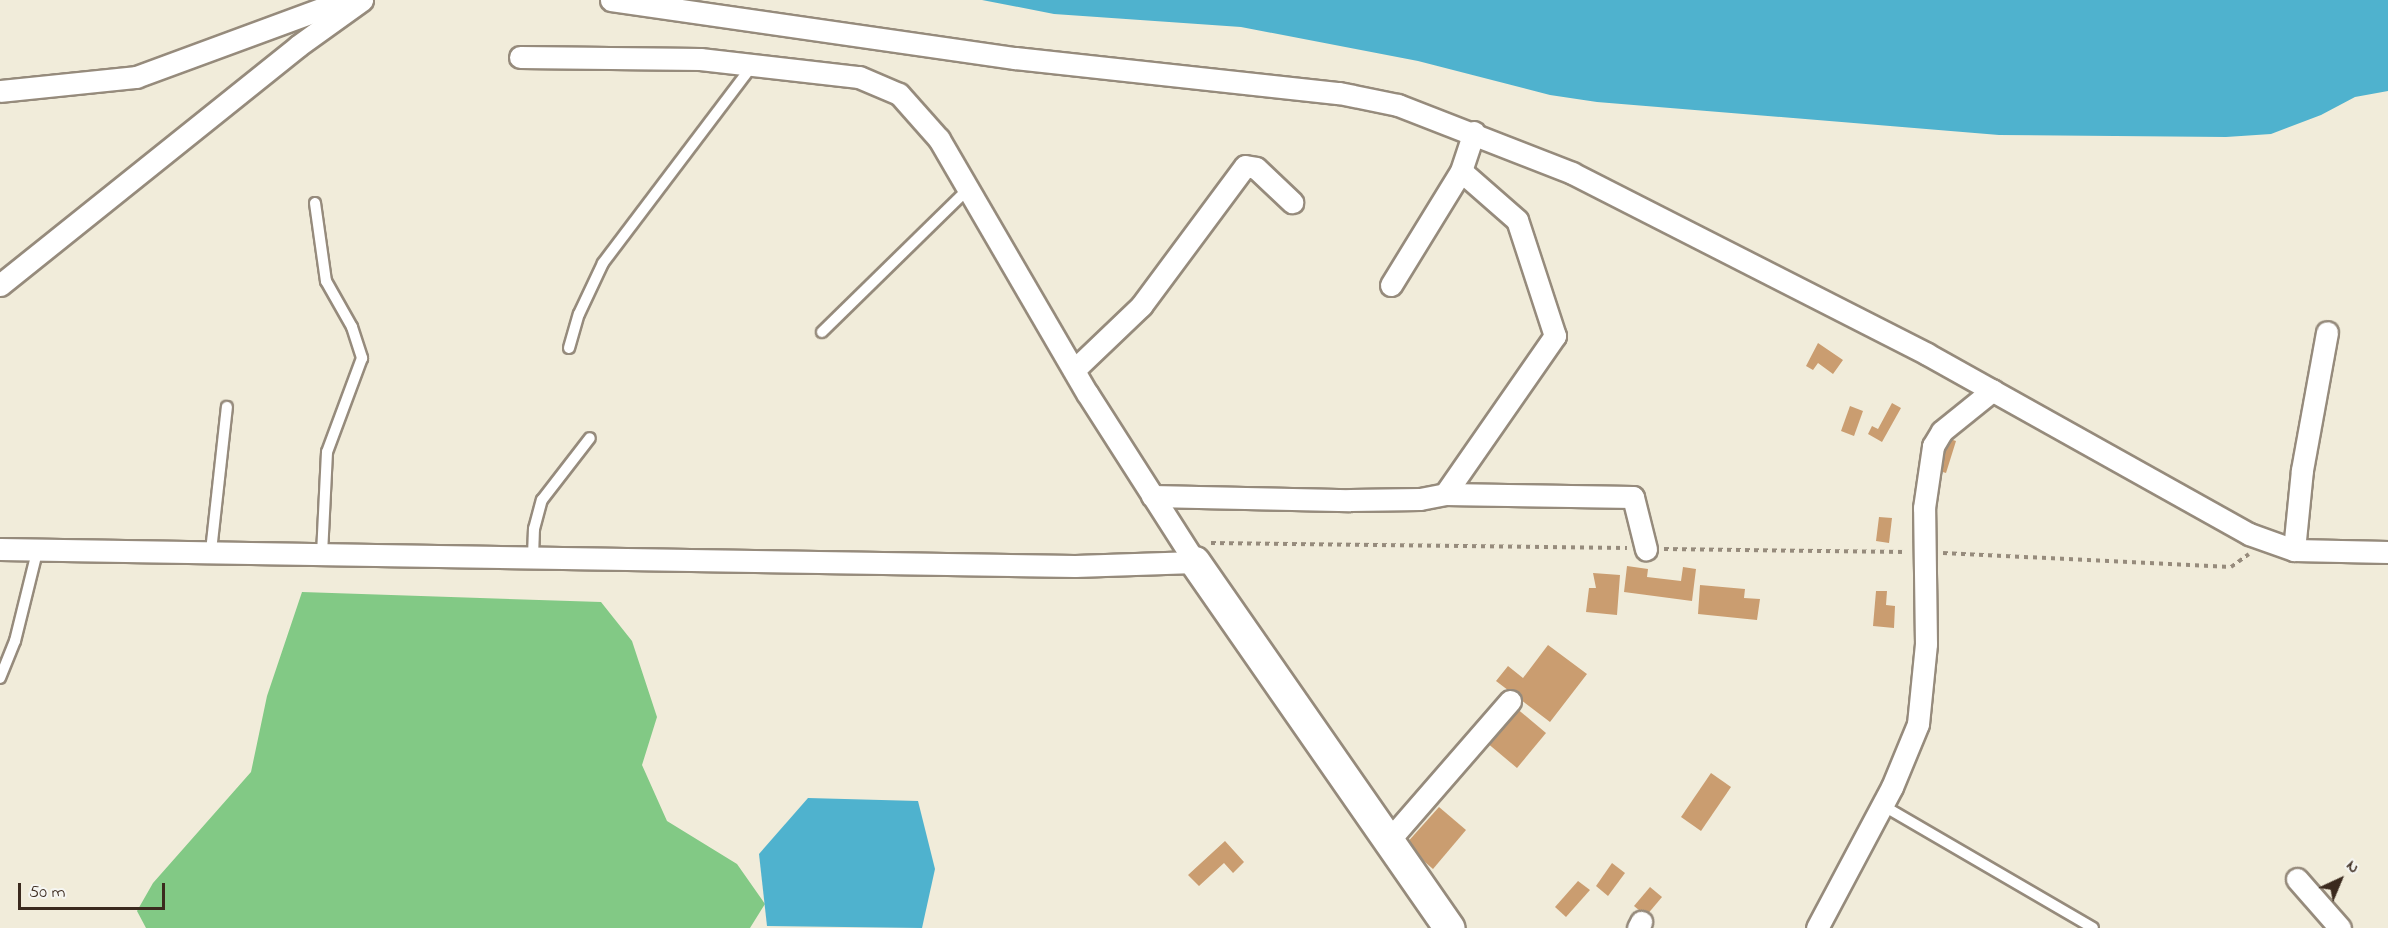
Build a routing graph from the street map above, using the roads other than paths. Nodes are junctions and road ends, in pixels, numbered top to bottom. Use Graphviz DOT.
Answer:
graph roads {
  1 [pos="611,0"];
  2 [pos="359,2"];
  3 [pos="520,57"];
  4 [pos="752,66"];
  5 [pos="0,91"];
  6 [pos="1474,132"];
  7 [pos="1461,171"];
  8 [pos="967,190"];
  9 [pos="1292,202"];
  10 [pos="315,203"];
  11 [pos="0,285"];
  12 [pos="1391,285"];
  13 [pos="822,332"];
  14 [pos="2326,332"];
  15 [pos="568,348"];
  16 [pos="1074,369"];
  17 [pos="1993,390"];
  18 [pos="227,407"];
  19 [pos="590,438"];
  20 [pos="1445,494"];
  21 [pos="1152,496"];
  22 [pos="38,548"];
  23 [pos="0,549"];
  24 [pos="1646,549"];
  25 [pos="2294,550"];
  26 [pos="211,551"];
  27 [pos="2388,552"];
  28 [pos="322,553"];
  29 [pos="1188,553"];
  30 [pos="533,556"];
  31 [pos="0,678"];
  32 [pos="1510,701"];
  33 [pos="1882,805"];
  34 [pos="1390,839"];
  35 [pos="2297,879"];
  36 [pos="1449,928"];
  37 [pos="1817,928"];
  38 [pos="2093,928"];
  39 [pos="2340,928"];
  1 -- 6 [label="street"];
  2 -- 5 [label="street"];
  2 -- 11 [label="street"];
  3 -- 4 [label="street"];
  4 -- 8 [label="street"];
  4 -- 15 [label="lane"];
  6 -- 7 [label="street"];
  6 -- 17 [label="street"];
  7 -- 12 [label="street"];
  7 -- 20 [label="street"];
  8 -- 13 [label="lane"];
  8 -- 16 [label="street"];
  9 -- 16 [label="street"];
  10 -- 28 [label="lane"];
  14 -- 25 [label="street"];
  16 -- 21 [label="street"];
  17 -- 25 [label="street"];
  17 -- 33 [label="street"];
  18 -- 26 [label="lane"];
  19 -- 30 [label="lane"];
  20 -- 21 [label="street"];
  20 -- 24 [label="street"];
  21 -- 29 [label="street"];
  22 -- 23 [label="street"];
  22 -- 26 [label="street"];
  22 -- 31 [label="lane"];
  25 -- 27 [label="street"];
  26 -- 28 [label="street"];
  28 -- 30 [label="street"];
  29 -- 30 [label="street"];
  29 -- 34 [label="street"];
  32 -- 34 [label="street"];
  33 -- 37 [label="street"];
  33 -- 38 [label="lane"];
  34 -- 36 [label="street"];
  35 -- 39 [label="street"];
}
